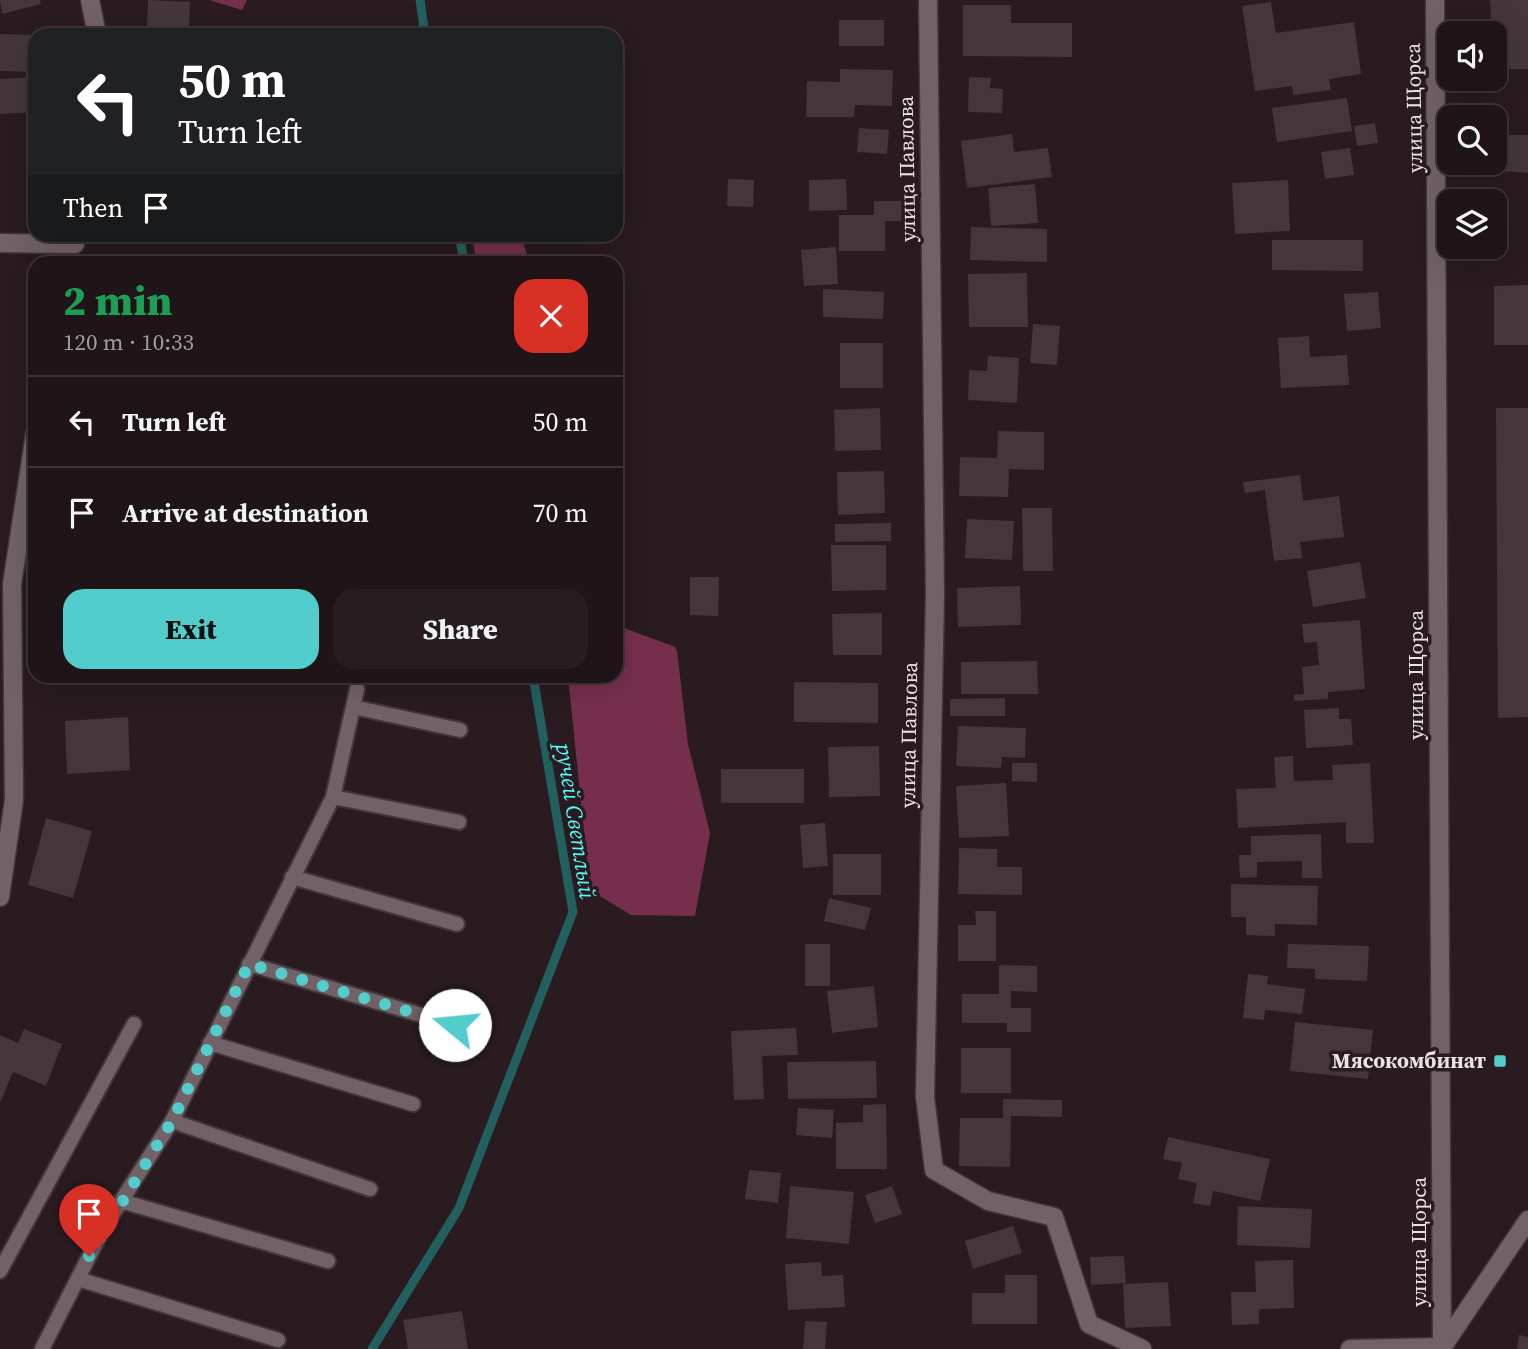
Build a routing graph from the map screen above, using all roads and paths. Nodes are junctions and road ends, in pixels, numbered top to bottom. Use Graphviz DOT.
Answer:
graph roads {
  1 [pos="90,0"];
  2 [pos="928,0"];
  3 [pos="1435,0"];
  4 [pos="96,28"];
  5 [pos="28,242"];
  6 [pos="0,243"];
  7 [pos="28,480"];
  8 [pos="357,689"];
  9 [pos="353,707"];
  10 [pos="460,730"];
  11 [pos="333,797"];
  12 [pos="459,822"];
  13 [pos="292,877"];
  14 [pos="0,897"];
  15 [pos="457,925"];
  16 [pos="249,964"];
  17 [pos="134,1024"];
  18 [pos="455,1025"];
  19 [pos="210,1043"];
  20 [pos="413,1104"];
  21 [pos="172,1121"];
  22 [pos="370,1189"];
  23 [pos="121,1201"];
  24 [pos="1528,1220"];
  25 [pos="328,1261"];
  26 [pos="0,1272"];
  27 [pos="78,1279"];
  28 [pos="278,1340"];
  29 [pos="1442,1348"];
  30 [pos="42,1349"];
  31 [pos="1142,1349"];
  32 [pos="1350,1349"];
  33 [pos="1366,1349"];
  1 -- 4 [label="street"];
  2 -- 31 [label="street, улица Павлова"];
  3 -- 29 [label="street, улица Щорса"];
  5 -- 6 [label="street"];
  7 -- 14 [label="street"];
  8 -- 9 [label="lane"];
  9 -- 10 [label="lane"];
  9 -- 11 [label="lane"];
  11 -- 12 [label="lane"];
  11 -- 13 [label="lane"];
  13 -- 15 [label="lane"];
  13 -- 16 [label="lane"];
  16 -- 18 [label="lane"];
  16 -- 19 [label="lane"];
  17 -- 26 [label="lane"];
  19 -- 20 [label="lane"];
  19 -- 21 [label="lane"];
  21 -- 22 [label="lane"];
  21 -- 23 [label="lane"];
  23 -- 25 [label="lane"];
  23 -- 27 [label="lane"];
  24 -- 29 [label="street"];
  27 -- 28 [label="lane"];
  27 -- 30 [label="lane"];
  29 -- 33 [label="street"];
  32 -- 33 [label="street"];
}
